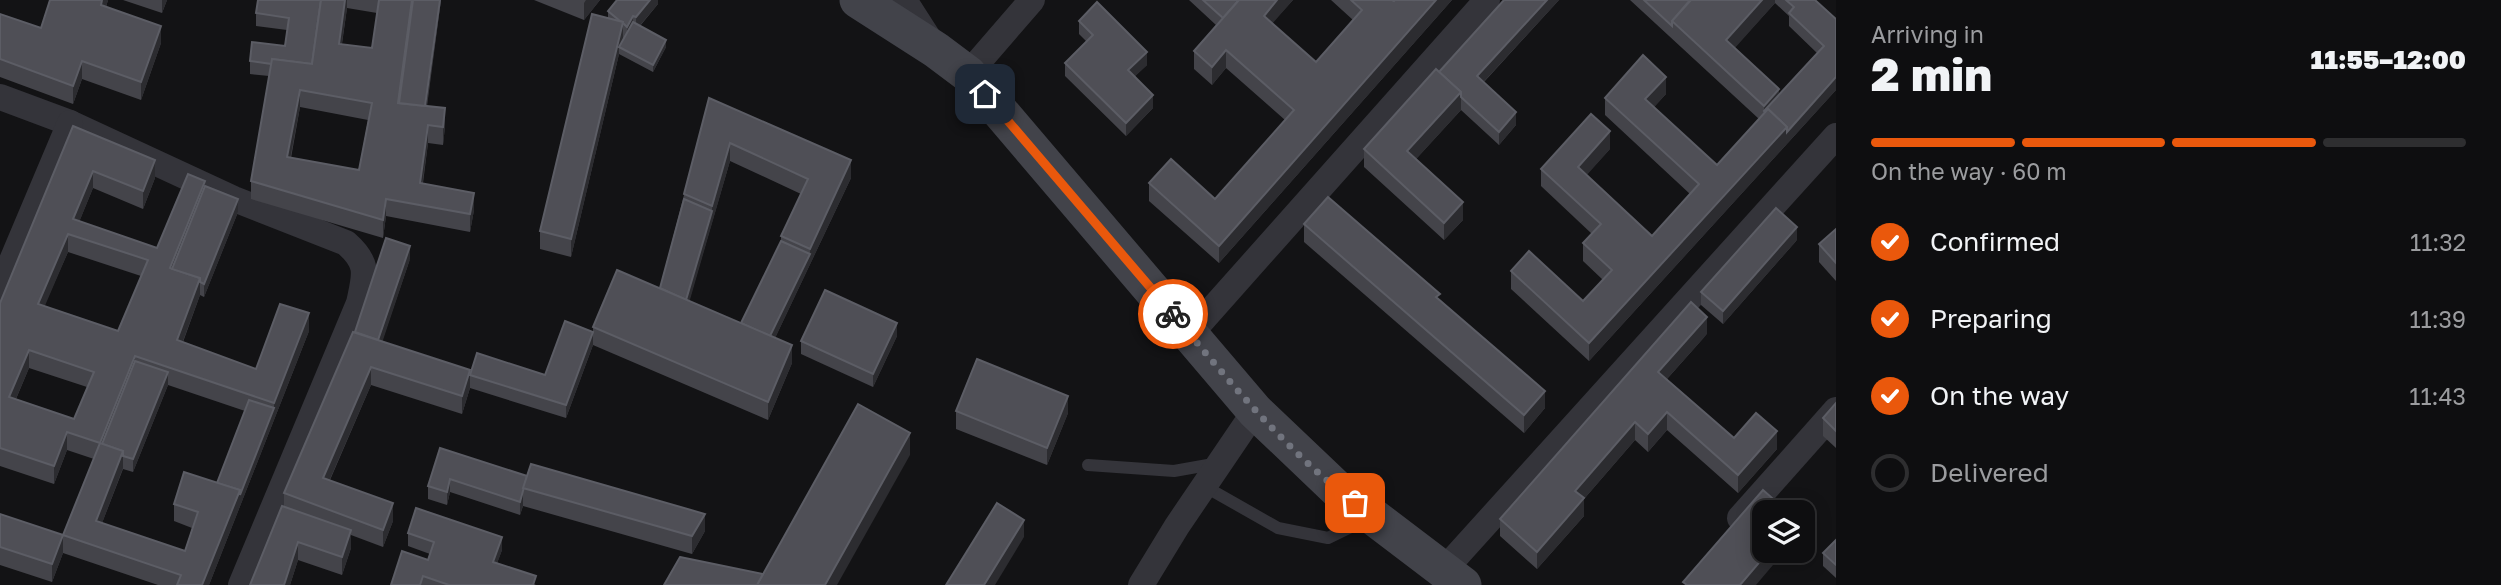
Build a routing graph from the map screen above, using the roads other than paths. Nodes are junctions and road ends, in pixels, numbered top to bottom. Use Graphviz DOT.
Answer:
graph roads {
  1 [pos="858,0"];
  2 [pos="904,0"];
  3 [pos="1032,0"];
  4 [pos="1487,0"];
  5 [pos="936,50"];
  6 [pos="968,74"];
  7 [pos="0,97"];
  8 [pos="70,123"];
  9 [pos="1836,136"];
  10 [pos="0,289"];
  11 [pos="1190,334"];
  12 [pos="1836,410"];
  13 [pos="1255,411"];
  14 [pos="1219,463"];
  15 [pos="1088,465"];
  16 [pos="1203,486"];
  17 [pos="1372,516"];
  18 [pos="1726,534"];
  19 [pos="1453,578"];
  20 [pos="241,585"];
  21 [pos="1141,585"];
  1 -- 5 [label="main road"];
  2 -- 5 [label="street"];
  3 -- 6 [label="street"];
  4 -- 11 [label="street"];
  5 -- 6 [label="main road"];
  6 -- 11 [label="main road"];
  7 -- 8 [label="street"];
  8 -- 10 [label="street"];
  8 -- 20 [label="street"];
  9 -- 19 [label="street"];
  11 -- 13 [label="main road"];
  12 -- 18 [label="street"];
  13 -- 14 [label="street"];
  13 -- 17 [label="main road"];
  14 -- 15 [label="lane"];
  14 -- 16 [label="street"];
  16 -- 17 [label="lane"];
  16 -- 21 [label="street"];
  17 -- 19 [label="main road"];
}
